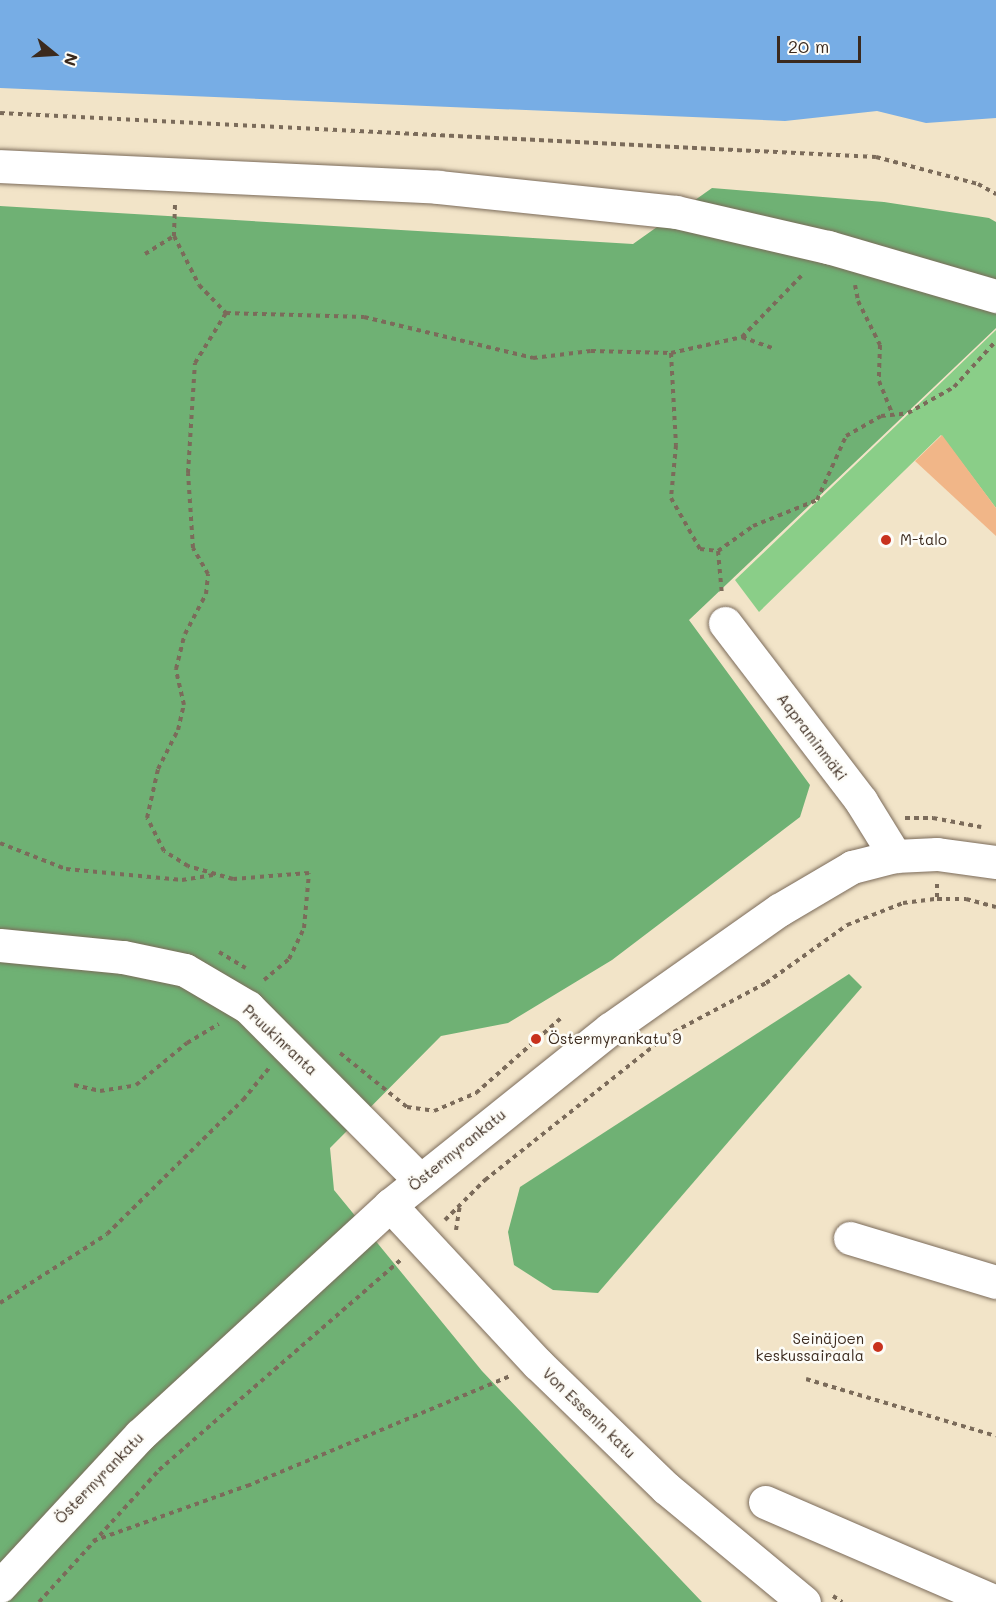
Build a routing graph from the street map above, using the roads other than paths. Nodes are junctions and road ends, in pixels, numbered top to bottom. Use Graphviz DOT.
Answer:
graph roads {
  1 [pos="0,165"];
  2 [pos="996,296"];
  3 [pos="725,623"];
  4 [pos="895,856"];
  5 [pos="996,862"];
  6 [pos="0,945"];
  7 [pos="419,1179"];
  8 [pos="390,1205"];
  9 [pos="850,1238"];
  10 [pos="996,1282"];
  11 [pos="765,1502"];
  12 [pos="0,1586"];
  13 [pos="804,1602"];
  14 [pos="996,1602"];
  1 -- 2 [label="street"];
  3 -- 4 [label="street, Aapraminmäki"];
  4 -- 5 [label="street, Östermyrankatu"];
  4 -- 7 [label="street, Östermyrankatu"];
  6 -- 7 [label="street, Pruukinranta"];
  7 -- 8 [label="street, Östermyrankatu"];
  8 -- 12 [label="street, Östermyrankatu"];
  8 -- 13 [label="street, Von Essenin katu"];
  9 -- 10 [label="street"];
  11 -- 14 [label="street"];
}
